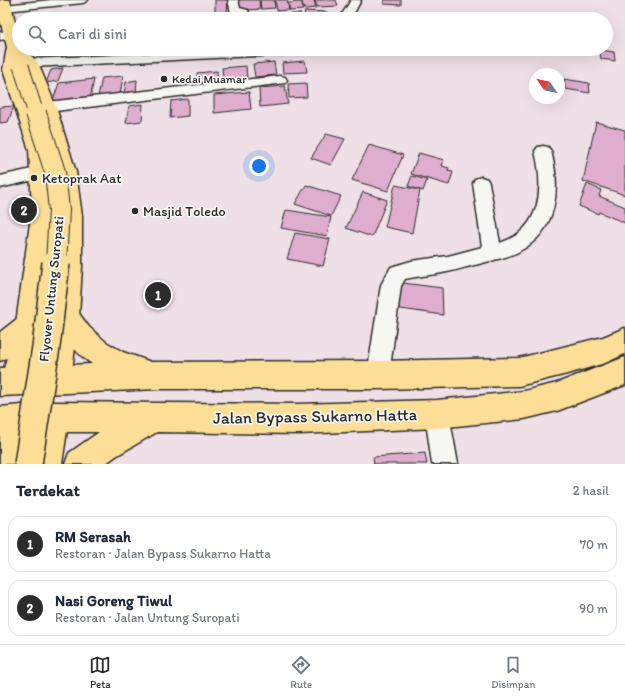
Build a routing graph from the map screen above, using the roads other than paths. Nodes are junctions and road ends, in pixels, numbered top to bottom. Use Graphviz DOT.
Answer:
graph roads {
  1 [pos="76,0"];
  2 [pos="83,0"];
  3 [pos="233,0"];
  4 [pos="356,0"];
  5 [pos="4,4"];
  6 [pos="244,12"];
  7 [pos="349,12"];
  8 [pos="12,56"];
  9 [pos="155,56"];
  10 [pos="280,80"];
  11 [pos="47,107"];
  12 [pos="543,151"];
  13 [pos="41,173"];
  14 [pos="0,182"];
  15 [pos="481,183"];
  16 [pos="492,252"];
  17 [pos="67,313"];
  18 [pos="28,325"];
  19 [pos="625,341"];
  20 [pos="0,348"];
  21 [pos="625,371"];
  22 [pos="158,375"];
  23 [pos="378,375"];
  24 [pos="57,378"];
  25 [pos="8,381"];
  26 [pos="437,414"];
  27 [pos="54,417"];
  28 [pos="155,417"];
  29 [pos="6,422"];
  30 [pos="7,464"];
  31 [pos="14,464"];
  32 [pos="28,464"];
  33 [pos="46,464"];
  34 [pos="80,464"];
  35 [pos="445,464"];
  1 -- 2 [label="street"];
  1 -- 5 [label="street"];
  3 -- 6 [label="street"];
  4 -- 7 [label="street"];
  5 -- 8 [label="main road"];
  8 -- 9 [label="street"];
  8 -- 11 [label="main road"];
  8 -- 13 [label="main road"];
  8 -- 32 [label="main road, Flyover Untung Suropati, bridge"];
  10 -- 11 [label="street"];
  11 -- 17 [label="main road"];
  12 -- 16 [label="street"];
  13 -- 14 [label="street"];
  13 -- 18 [label="main road"];
  15 -- 16 [label="street"];
  16 -- 23 [label="street"];
  17 -- 18 [label="main road"];
  17 -- 22 [label="main road"];
  17 -- 24 [label="main road"];
  18 -- 20 [label="main road"];
  18 -- 25 [label="main road"];
  19 -- 23 [label="main road"];
  21 -- 26 [label="main road, Jalan Bypass Sukarno Hatta"];
  22 -- 23 [label="main road"];
  22 -- 24 [label="main road"];
  24 -- 25 [label="main road"];
  26 -- 28 [label="main road, Jalan Bypass Sukarno Hatta"];
  26 -- 35 [label="street"];
  27 -- 28 [label="main road, Jalan Bypass Sukarno Hatta"];
  27 -- 29 [label="main road, Jalan Bypass Sukarno Hatta"];
  27 -- 33 [label="main road"];
  28 -- 34 [label="main road"];
  29 -- 30 [label="main road"];
  31 -- 33 [label="main road"];
}
